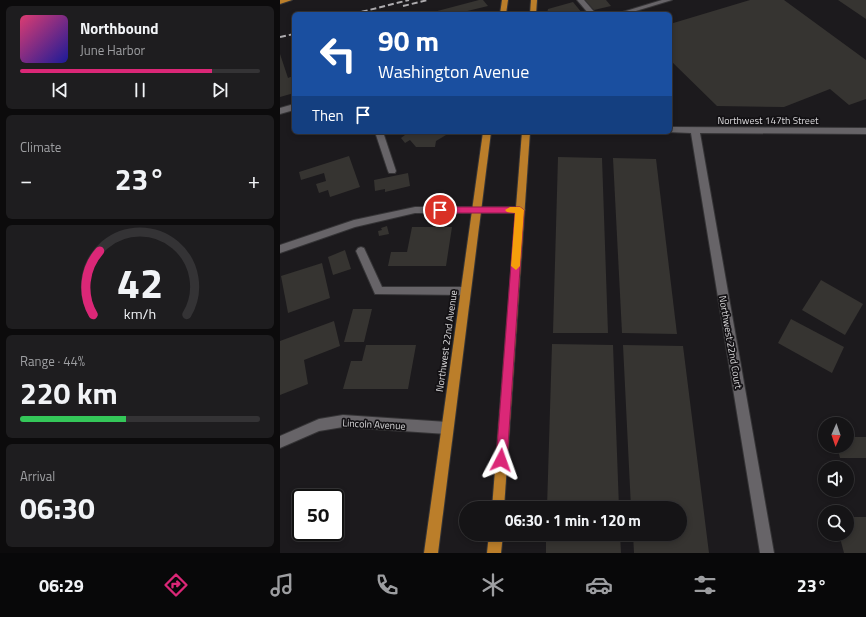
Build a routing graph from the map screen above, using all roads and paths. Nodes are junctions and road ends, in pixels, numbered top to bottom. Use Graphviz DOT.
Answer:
graph roads {
  1 [pos="289,0"];
  2 [pos="505,0"];
  3 [pos="534,0"];
  4 [pos="580,0"];
  5 [pos="669,0"];
  6 [pos="280,2"];
  7 [pos="503,12"];
  8 [pos="532,12"];
  9 [pos="592,12"];
  10 [pos="626,12"];
  11 [pos="292,108"];
  12 [pos="280,111"];
  13 [pos="672,130"];
  14 [pos="695,130"];
  15 [pos="866,131"];
  16 [pos="380,134"];
  17 [pos="487,134"];
  18 [pos="526,134"];
  19 [pos="392,171"];
  20 [pos="476,210"];
  21 [pos="520,210"];
  22 [pos="280,249"];
  23 [pos="361,251"];
  24 [pos="466,291"];
  25 [pos="447,428"];
  26 [pos="280,442"];
  27 [pos="499,501"];
  28 [pos="495,541"];
  29 [pos="431,553"];
  30 [pos="494,553"];
  31 [pos="767,553"];
  1 -- 6 [label="main road"];
  2 -- 7 [label="main road"];
  3 -- 8 [label="main road"];
  4 -- 9 [label="street"];
  5 -- 10 [label="street"];
  11 -- 12 [label="street"];
  13 -- 14 [label="street, Northwest 147th Street"];
  14 -- 15 [label="street, Northwest 147th Street"];
  14 -- 31 [label="street, Northwest 22nd Court"];
  16 -- 19 [label="street"];
  17 -- 20 [label="main road, Northwest 22nd Avenue"];
  18 -- 21 [label="main road"];
  20 -- 21 [label="street"];
  20 -- 22 [label="street"];
  20 -- 24 [label="main road, Northwest 22nd Avenue"];
  21 -- 27 [label="main road"];
  23 -- 24 [label="street"];
  24 -- 25 [label="main road, Northwest 22nd Avenue"];
  25 -- 26 [label="street, Lincoln Avenue"];
  25 -- 29 [label="main road, Northwest 22nd Avenue"];
  28 -- 30 [label="main road"];
}
